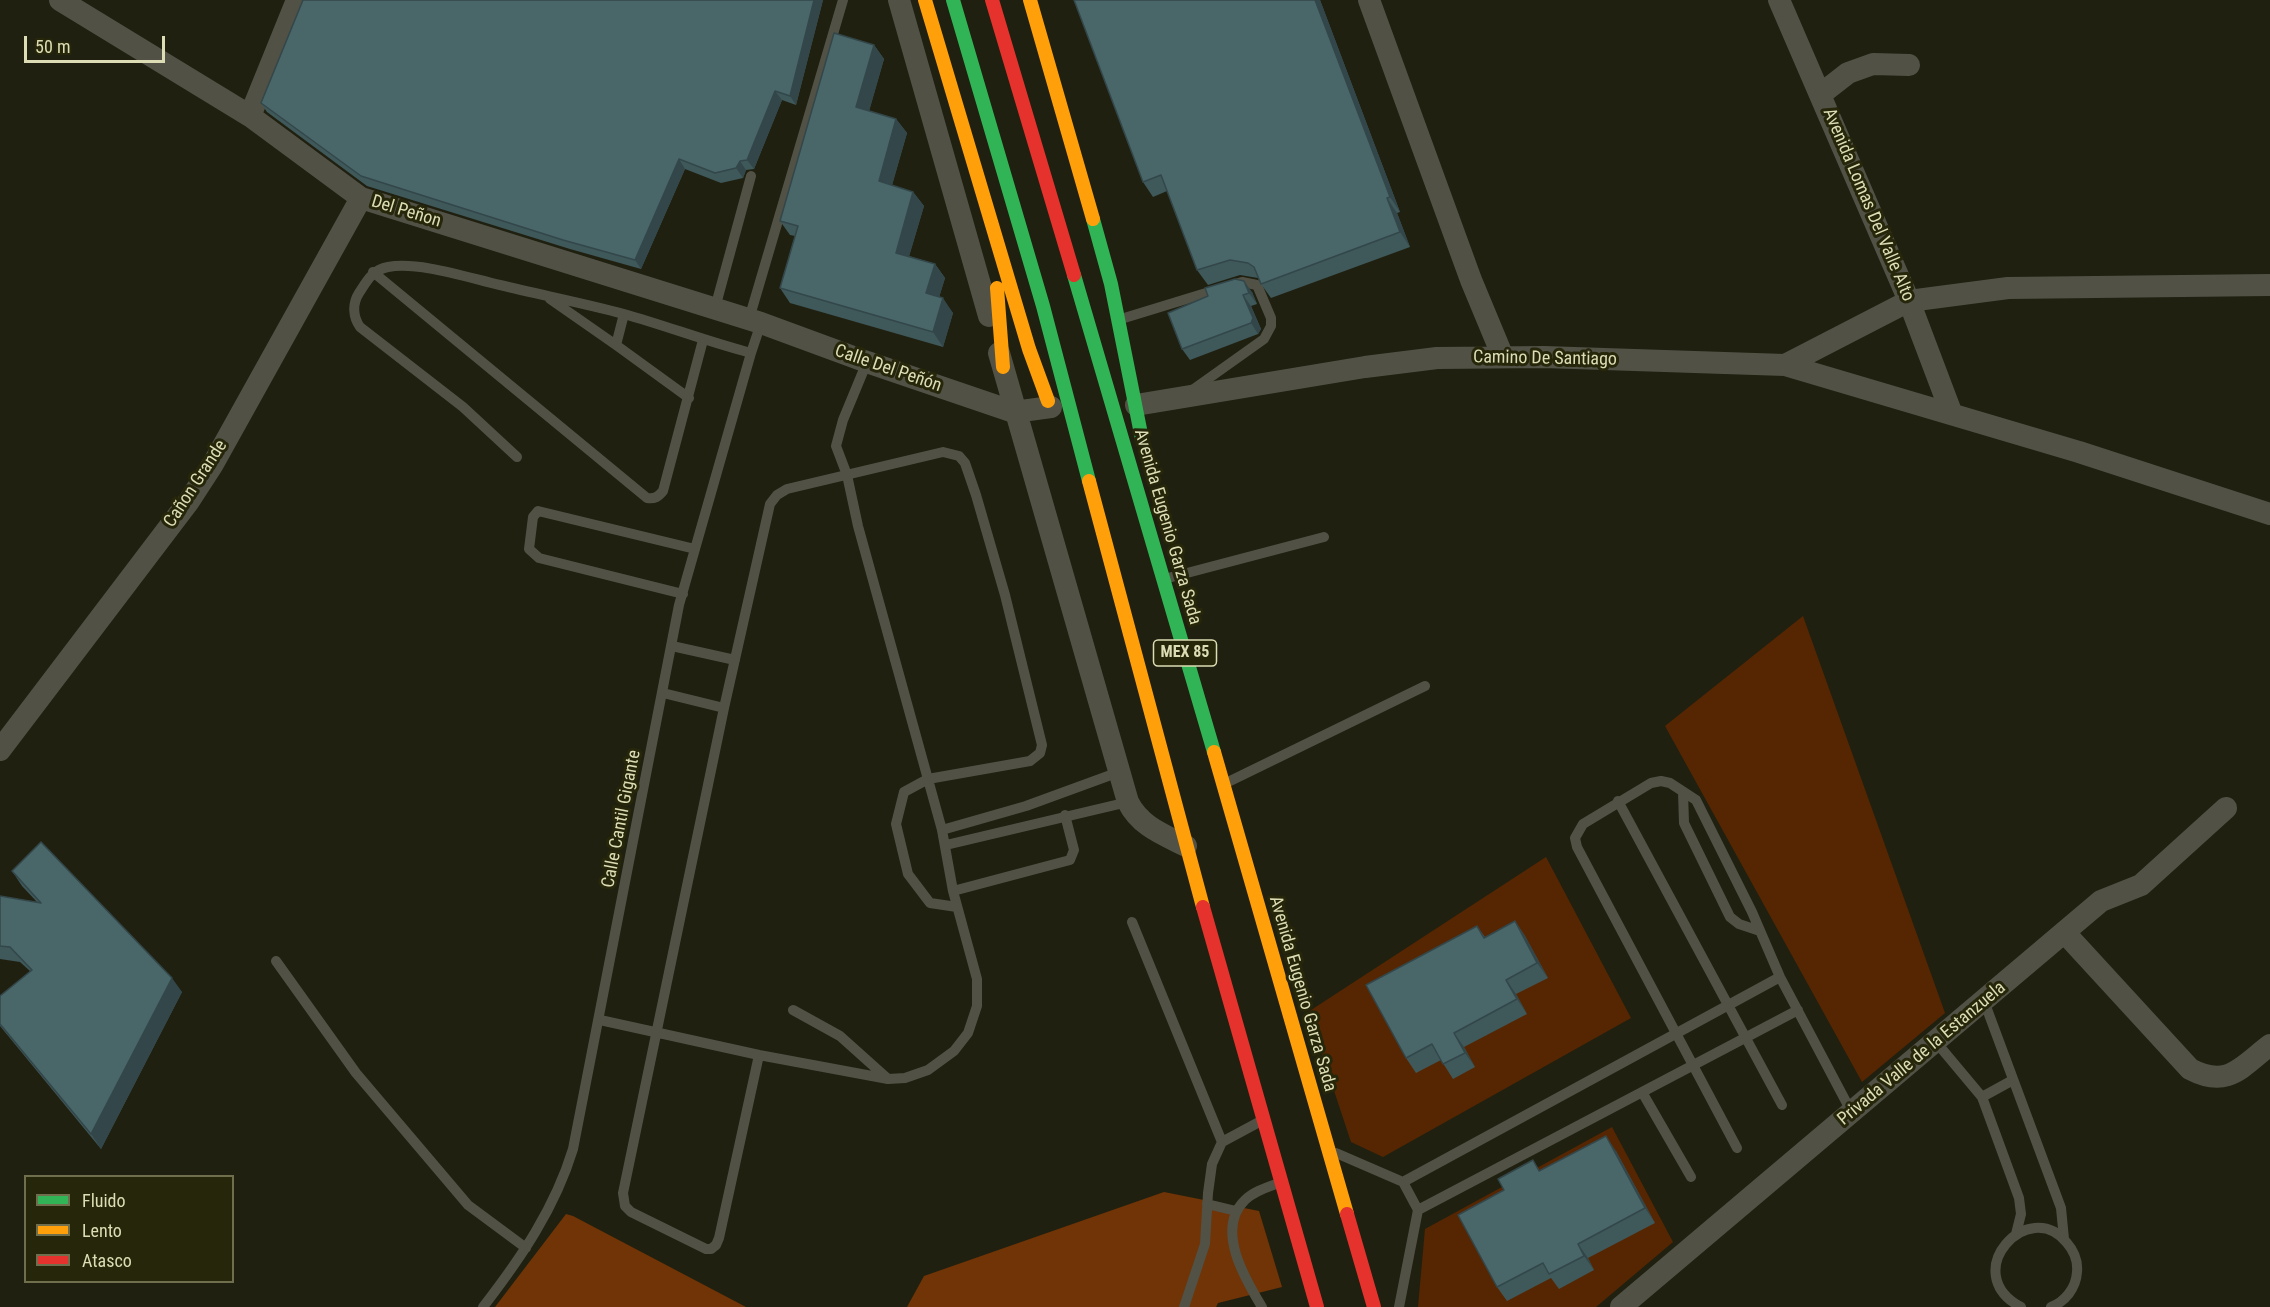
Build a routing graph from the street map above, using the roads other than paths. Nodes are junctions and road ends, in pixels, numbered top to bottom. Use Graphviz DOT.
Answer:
graph roads {
  1 [pos="60,0"];
  2 [pos="297,0"];
  3 [pos="843,0"];
  4 [pos="900,0"];
  5 [pos="925,0"];
  6 [pos="953,0"];
  7 [pos="992,0"];
  8 [pos="1030,0"];
  9 [pos="1369,0"];
  10 [pos="1779,0"];
  11 [pos="1909,65"];
  12 [pos="1821,94"];
  13 [pos="250,116"];
  14 [pos="751,176"];
  15 [pos="361,198"];
  16 [pos="992,220"];
  17 [pos="373,272"];
  18 [pos="2270,285"];
  19 [pos="545,296"];
  20 [pos="1909,301"];
  21 [pos="715,308"];
  22 [pos="624,314"];
  23 [pos="1118,320"];
  24 [pos="755,321"];
  25 [pos="703,340"];
  26 [pos="616,345"];
  27 [pos="751,353"];
  28 [pos="1503,357"];
  29 [pos="867,362"];
  30 [pos="1785,365"];
  31 [pos="1003,367"];
  32 [pos="1183,396"];
  33 [pos="689,398"];
  34 [pos="1136,405"];
  35 [pos="1014,412"];
  36 [pos="1951,412"];
  37 [pos="1056,418"];
  38 [pos="1145,454"];
  39 [pos="518,458"];
  40 [pos="847,475"];
  41 [pos="1092,489"];
  42 [pos="1152,492"];
  43 [pos="2270,514"];
  44 [pos="1146,517"];
  45 [pos="1324,537"];
  46 [pos="695,549"];
  47 [pos="1164,579"];
  48 [pos="683,594"];
  49 [pos="672,646"];
  50 [pos="735,660"];
  51 [pos="1425,686"];
  52 [pos="663,693"];
  53 [pos="724,708"];
  54 [pos="0,750"];
  55 [pos="1119,772"];
  56 [pos="928,779"];
  57 [pos="1223,784"];
  58 [pos="1683,792"];
  59 [pos="1618,801"];
  60 [pos="1128,802"];
  61 [pos="2226,808"];
  62 [pos="1065,815"];
  63 [pos="942,830"];
  64 [pos="946,845"];
  65 [pos="1186,846"];
  66 [pos="953,891"];
  67 [pos="957,907"];
  68 [pos="1132,922"];
  69 [pos="1760,931"];
  70 [pos="2065,933"];
  71 [pos="276,961"];
  72 [pos="1780,977"];
  73 [pos="1984,1001"];
  74 [pos="1728,1006"];
  75 [pos="794,1010"];
  76 [pos="1798,1010"];
  77 [pos="600,1020"];
  78 [pos="656,1031"];
  79 [pos="1676,1034"];
  80 [pos="1746,1038"];
  81 [pos="1936,1042"];
  82 [pos="2270,1045"];
  83 [pos="759,1055"];
  84 [pos="1694,1065"];
  85 [pos="888,1079"];
  86 [pos="2013,1080"];
  87 [pos="1642,1092"];
  88 [pos="1982,1097"];
  89 [pos="1782,1105"];
  90 [pos="1852,1113"];
  91 [pos="1264,1120"];
  92 [pos="1222,1142"];
  93 [pos="1737,1148"];
  94 [pos="1328,1150"];
  95 [pos="1690,1177"];
  96 [pos="1282,1182"];
  97 [pos="1403,1182"];
  98 [pos="1207,1204"];
  99 [pos="1418,1210"];
  100 [pos="1236,1211"];
  101 [pos="2016,1234"];
  102 [pos="2064,1239"];
  103 [pos="526,1248"];
  104 [pos="483,1307"];
  105 [pos="1184,1307"];
  106 [pos="1262,1307"];
  107 [pos="1317,1307"];
  108 [pos="1374,1307"];
  109 [pos="1399,1307"];
  110 [pos="1622,1307"];
  111 [pos="2020,1307"];
  112 [pos="2051,1307"];
  1 -- 13 [label="street, Del Peñon"];
  2 -- 13 [label="street"];
  3 -- 24 [label="lane, Calle Cantil Gigante"];
  4 -- 31 [label="street"];
  5 -- 16 [label="highway"];
  6 -- 41 [label="highway, MEX 85"];
  7 -- 44 [label="highway, Avenida Eugenio Garza Sada / MEX 85"];
  8 -- 23 [label="highway"];
  9 -- 28 [label="street"];
  10 -- 12 [label="street, Avenida Lomas Del Valle Alto"];
  11 -- 12 [label="street"];
  12 -- 20 [label="street, Avenida Lomas Del Valle Alto"];
  13 -- 15 [label="street, Del Peñon"];
  14 -- 21 [label="lane"];
  15 -- 21 [label="street, Del Peñon"];
  15 -- 54 [label="street, Cañon Grande"];
  16 -- 31 [label="highway"];
  16 -- 37 [label="highway"];
  17 -- 19 [label="lane"];
  17 -- 33 [label="lane"];
  17 -- 39 [label="lane"];
  18 -- 20 [label="street"];
  19 -- 22 [label="lane"];
  19 -- 26 [label="lane"];
  20 -- 30 [label="street"];
  20 -- 36 [label="street, Avenida Lomas Del Valle Alto"];
  21 -- 24 [label="street, Del Peñon"];
  22 -- 25 [label="lane"];
  22 -- 26 [label="lane"];
  23 -- 32 [label="lane"];
  23 -- 34 [label="highway"];
  24 -- 27 [label="lane, Calle Cantil Gigante"];
  24 -- 29 [label="street, Calle Del Peñón"];
  25 -- 27 [label="lane"];
  25 -- 33 [label="lane"];
  26 -- 33 [label="lane"];
  27 -- 46 [label="lane, Calle Cantil Gigante"];
  28 -- 30 [label="street, Camino De Santiago"];
  28 -- 32 [label="street, Camino De Santiago"];
  29 -- 35 [label="street, Calle Del Peñón"];
  29 -- 40 [label="lane"];
  30 -- 36 [label="street, Camino De Santiago"];
  31 -- 35 [label="street"];
  32 -- 34 [label="street, Camino De Santiago"];
  34 -- 38 [label="highway"];
  35 -- 37 [label="street"];
  35 -- 55 [label="street"];
  36 -- 43 [label="street, Camino De Santiago"];
  37 -- 41 [label="highway"];
  40 -- 50 [label="lane"];
  40 -- 56 [label="lane"];
  40 -- 56 [label="lane"];
  41 -- 65 [label="highway, MEX 85"];
  42 -- 44 [label="highway"];
  44 -- 47 [label="highway, Avenida Eugenio Garza Sada / MEX 85"];
  45 -- 47 [label="lane"];
  46 -- 48 [label="lane, Calle Cantil Gigante"];
  46 -- 48 [label="lane"];
  47 -- 57 [label="highway, Avenida Eugenio Garza Sada / MEX 85"];
  48 -- 49 [label="lane, Calle Cantil Gigante"];
  49 -- 50 [label="lane"];
  49 -- 52 [label="lane, Calle Cantil Gigante"];
  50 -- 53 [label="lane"];
  51 -- 57 [label="lane"];
  52 -- 53 [label="lane"];
  52 -- 77 [label="lane, Calle Cantil Gigante"];
  53 -- 78 [label="lane"];
  55 -- 60 [label="street"];
  55 -- 63 [label="lane"];
  56 -- 63 [label="lane"];
  56 -- 67 [label="lane"];
  57 -- 94 [label="highway, Avenida Eugenio Garza Sada / MEX 85"];
  58 -- 59 [label="lane"];
  58 -- 69 [label="lane"];
  58 -- 69 [label="lane"];
  59 -- 74 [label="lane"];
  59 -- 79 [label="lane"];
  60 -- 62 [label="lane"];
  60 -- 65 [label="street"];
  61 -- 70 [label="street, Privada Valle de la Estanzuela"];
  62 -- 64 [label="lane"];
  62 -- 66 [label="lane"];
  63 -- 64 [label="lane"];
  64 -- 66 [label="lane"];
  65 -- 91 [label="highway, MEX 85"];
  66 -- 67 [label="lane"];
  67 -- 85 [label="lane"];
  68 -- 92 [label="lane"];
  69 -- 72 [label="lane"];
  70 -- 73 [label="street, Privada Valle de la Estanzuela"];
  70 -- 82 [label="street"];
  71 -- 103 [label="lane"];
  72 -- 74 [label="lane"];
  72 -- 76 [label="lane"];
  73 -- 81 [label="street, Privada Valle de la Estanzuela"];
  73 -- 86 [label="lane"];
  74 -- 79 [label="lane"];
  74 -- 80 [label="lane"];
  75 -- 85 [label="lane"];
  76 -- 80 [label="lane"];
  76 -- 90 [label="lane"];
  77 -- 78 [label="lane"];
  77 -- 103 [label="lane, Calle Cantil Gigante"];
  78 -- 83 [label="lane"];
  78 -- 83 [label="lane"];
  79 -- 84 [label="lane"];
  79 -- 97 [label="lane"];
  80 -- 84 [label="lane"];
  80 -- 89 [label="lane"];
  81 -- 88 [label="lane"];
  81 -- 90 [label="street, Privada Valle de la Estanzuela"];
  83 -- 85 [label="lane"];
  84 -- 87 [label="lane"];
  84 -- 93 [label="lane"];
  86 -- 88 [label="lane"];
  86 -- 102 [label="lane"];
  87 -- 95 [label="lane"];
  87 -- 99 [label="lane"];
  88 -- 101 [label="lane"];
  90 -- 110 [label="street, Privada Valle de la Estanzuela"];
  91 -- 92 [label="lane"];
  91 -- 96 [label="highway, MEX 85"];
  92 -- 98 [label="lane"];
  94 -- 97 [label="lane"];
  94 -- 108 [label="highway, Avenida Eugenio Garza Sada / MEX 85"];
  96 -- 100 [label="lane"];
  96 -- 107 [label="highway, MEX 85"];
  97 -- 99 [label="lane"];
  98 -- 100 [label="lane"];
  98 -- 105 [label="lane"];
  99 -- 109 [label="lane"];
  100 -- 106 [label="lane"];
  101 -- 102 [label="lane"];
  101 -- 111 [label="lane"];
  102 -- 112 [label="lane"];
  103 -- 104 [label="lane, Calle Cantil Gigante"];
}
